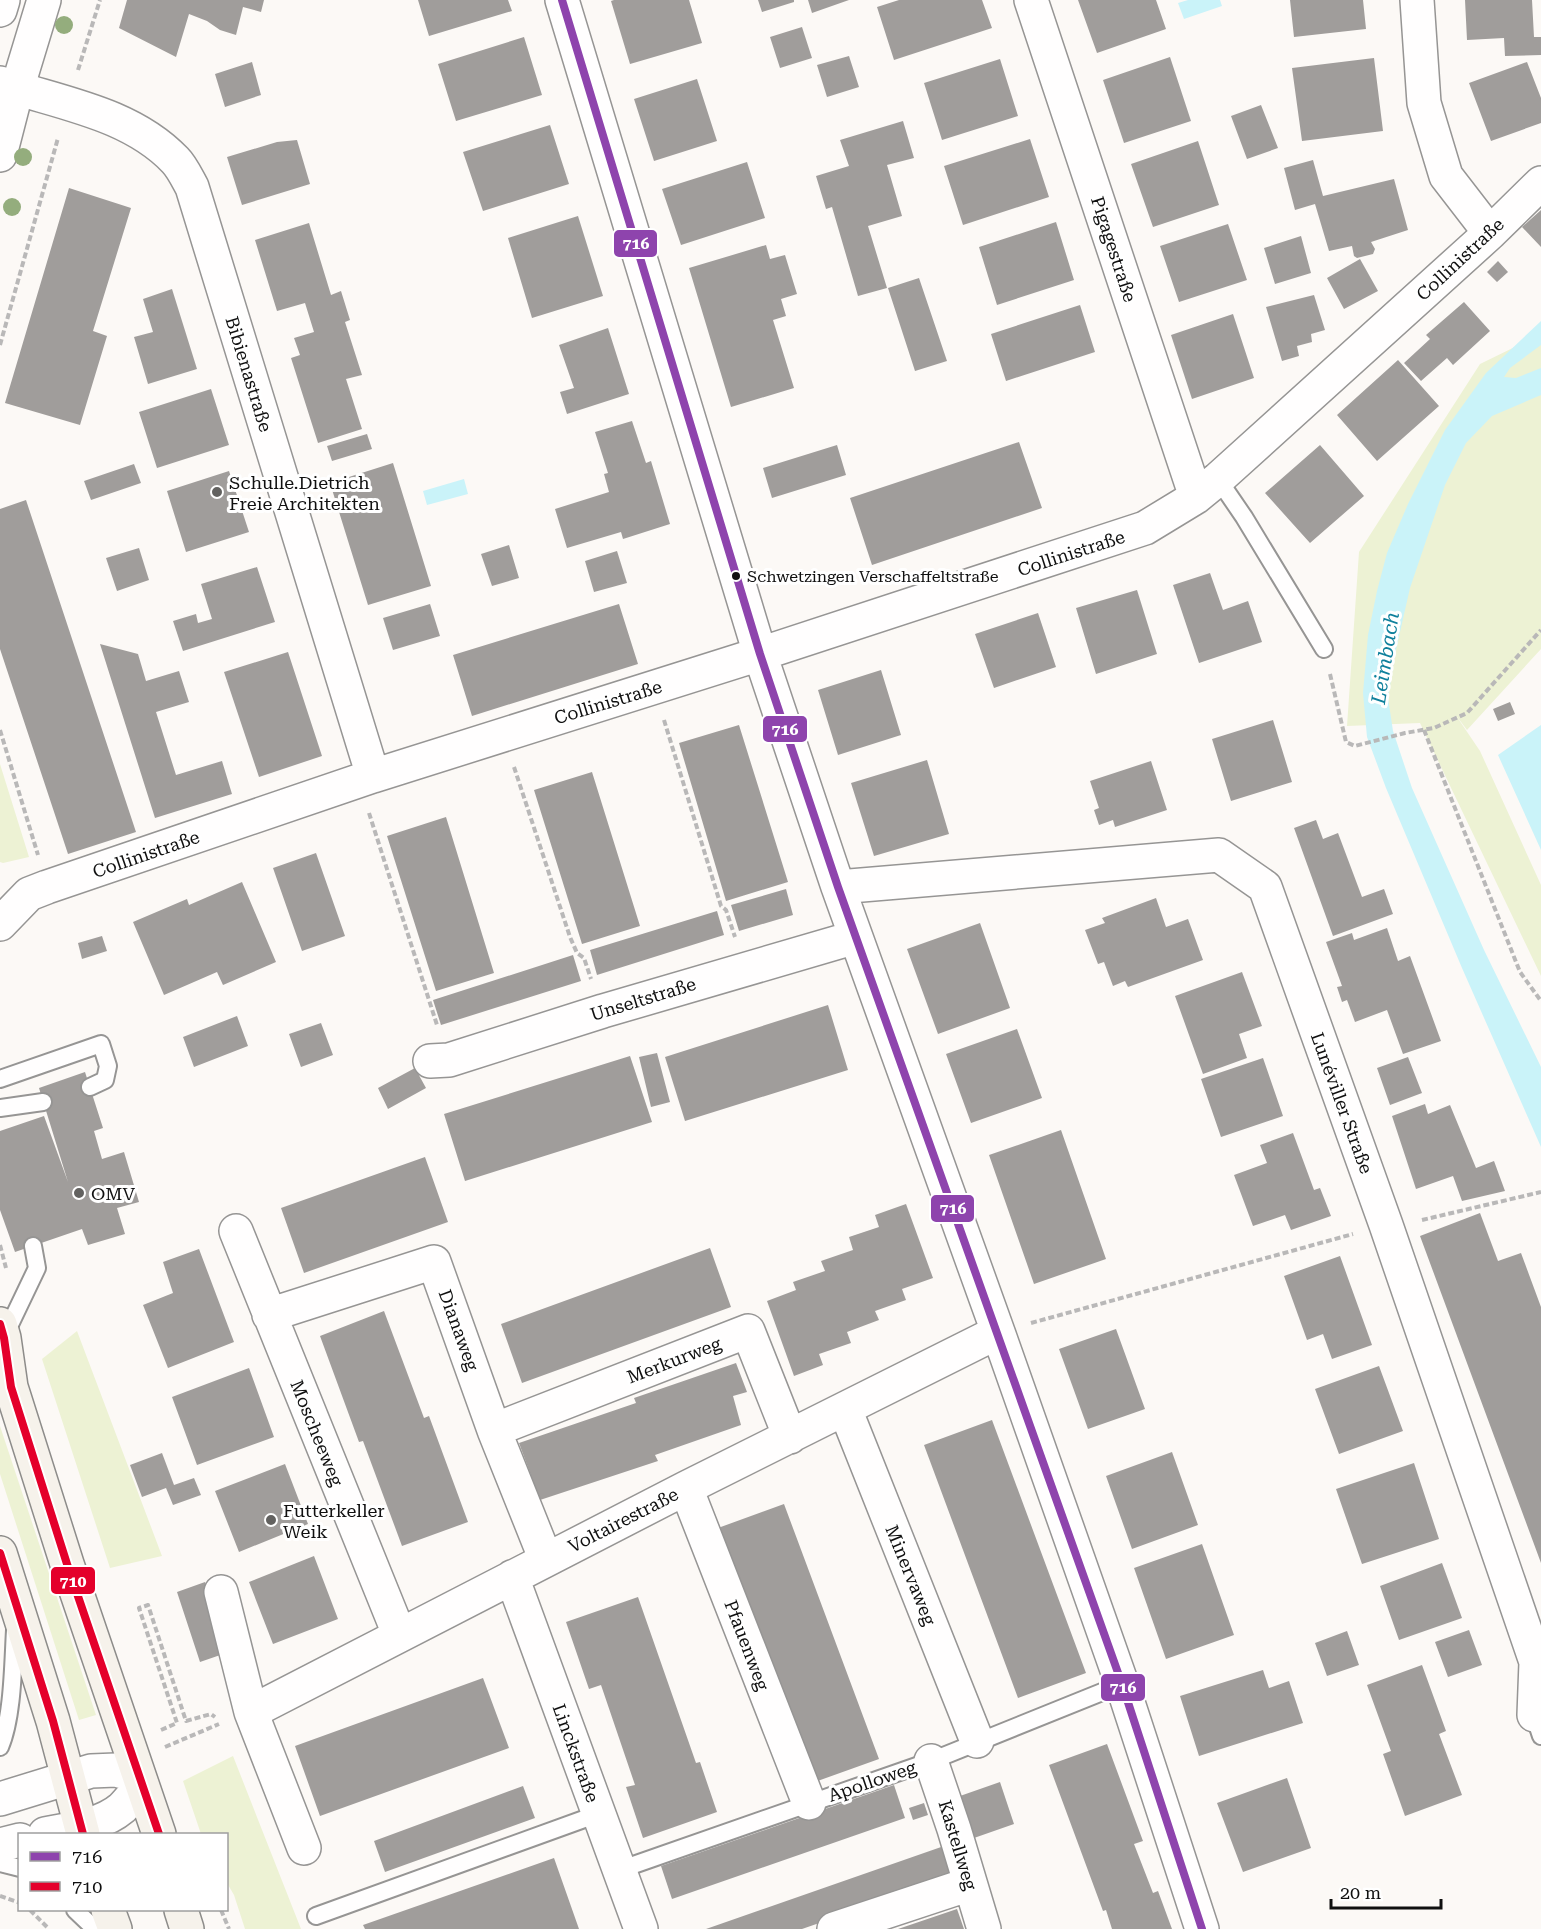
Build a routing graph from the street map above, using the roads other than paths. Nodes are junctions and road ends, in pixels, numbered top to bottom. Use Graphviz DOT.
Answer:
graph roads {
  1 [pos="3,0"];
  2 [pos="44,0"];
  3 [pos="562,0"];
  4 [pos="1032,0"];
  5 [pos="1417,0"];
  6 [pos="0,10"];
  7 [pos="9,86"];
  8 [pos="0,155"];
  9 [pos="1541,183"];
  10 [pos="1490,233"];
  11 [pos="1207,488"];
  12 [pos="1324,649"];
  13 [pos="760,654"];
  14 [pos="366,779"];
  15 [pos="838,887"];
  16 [pos="0,924"];
  17 [pos="856,937"];
  18 [pos="440,1061"];
  19 [pos="0,1078"];
  20 [pos="90,1087"];
  21 [pos="43,1102"];
  22 [pos="0,1108"];
  23 [pos="236,1231"];
  24 [pos="33,1246"];
  25 [pos="269,1315"];
  26 [pos="2,1331"];
  27 [pos="998,1332"];
  28 [pos="845,1409"];
  29 [pos="494,1430"];
  30 [pos="790,1437"];
  31 [pos="686,1488"];
  32 [pos="0,1553"];
  33 [pos="546,1560"];
  34 [pos="512,1577"];
  35 [pos="220,1592"];
  36 [pos="17,1608"];
  37 [pos="399,1634"];
  38 [pos="1122,1684"];
  39 [pos="236,1718"];
  40 [pos="1538,1725"];
  41 [pos="977,1741"];
  42 [pos="0,1747"];
  43 [pos="931,1761"];
  44 [pos="69,1778"];
  45 [pos="140,1781"];
  46 [pos="0,1799"];
  47 [pos="808,1803"];
  48 [pos="598,1814"];
  49 [pos="82,1831"];
  50 [pos="57,1833"];
  51 [pos="159,1833"];
  52 [pos="18,1840"];
  53 [pos="0,1845"];
  54 [pos="304,1848"];
  55 [pos="0,1863"];
  56 [pos="18,1868"];
  57 [pos="619,1870"];
  58 [pos="970,1884"];
  59 [pos="76,1911"];
  60 [pos="108,1911"];
  61 [pos="181,1911"];
  62 [pos="316,1916"];
  63 [pos="95,1929"];
  64 [pos="115,1929"];
  65 [pos="187,1929"];
  66 [pos="641,1929"];
  67 [pos="834,1929"];
  68 [pos="984,1929"];
  69 [pos="1202,1929"];
  1 -- 6 [label="street"];
  2 -- 7 [label="street"];
  3 -- 13 [label="street"];
  4 -- 11 [label="street, Pigagestraße"];
  5 -- 10 [label="street"];
  7 -- 8 [label="street"];
  7 -- 14 [label="street, Bibienastraße"];
  9 -- 10 [label="street, Collinistraße"];
  10 -- 11 [label="street, Collinistraße"];
  11 -- 12 [label="lane"];
  11 -- 13 [label="street, Collinistraße"];
  13 -- 14 [label="street, Collinistraße"];
  13 -- 15 [label="street"];
  14 -- 16 [label="street, Collinistraße"];
  15 -- 17 [label="street"];
  15 -- 40 [label="street, Lunéviller Straße"];
  17 -- 18 [label="street, Unseltstraße"];
  17 -- 27 [label="street"];
  19 -- 20 [label="lane"];
  21 -- 22 [label="lane"];
  23 -- 25 [label="street, Moscheeweg"];
  24 -- 26 [label="lane"];
  25 -- 29 [label="street, Dianaweg"];
  25 -- 37 [label="street, Moscheeweg"];
  26 -- 45 [label="main road"];
  27 -- 28 [label="street, Voltairestraße"];
  27 -- 38 [label="street"];
  28 -- 30 [label="street, Voltairestraße"];
  28 -- 41 [label="street, Minervaweg"];
  29 -- 30 [label="street, Merkurweg"];
  29 -- 33 [label="street, Dianaweg"];
  30 -- 31 [label="street, Voltairestraße"];
  31 -- 33 [label="street, Voltairestraße"];
  31 -- 47 [label="street, Pfauenweg"];
  32 -- 36 [label="main road"];
  33 -- 34 [label="street, Voltairestraße"];
  34 -- 37 [label="street, Voltairestraße"];
  34 -- 48 [label="street, Linckstraße"];
  35 -- 39 [label="street"];
  36 -- 42 [label="lane"];
  36 -- 44 [label="main road"];
  37 -- 39 [label="street, Voltairestraße"];
  38 -- 41 [label="lane, Apolloweg"];
  38 -- 69 [label="street"];
  39 -- 54 [label="street"];
  41 -- 43 [label="lane, Apolloweg"];
  43 -- 47 [label="lane, Apolloweg"];
  43 -- 58 [label="street, Kastellweg"];
  44 -- 45 [label="street"];
  44 -- 46 [label="street"];
  44 -- 49 [label="main road"];
  45 -- 49 [label="street"];
  45 -- 51 [label="main road"];
  47 -- 57 [label="lane, Apolloweg"];
  48 -- 57 [label="street, Linckstraße"];
  48 -- 62 [label="lane"];
  49 -- 50 [label="street"];
  52 -- 53 [label="street"];
  55 -- 56 [label="lane"];
  57 -- 66 [label="street, Linckstraße"];
  58 -- 67 [label="street"];
  58 -- 68 [label="street, Kastellweg"];
  59 -- 63 [label="lane"];
  60 -- 64 [label="main road"];
  61 -- 65 [label="main road"];
}
